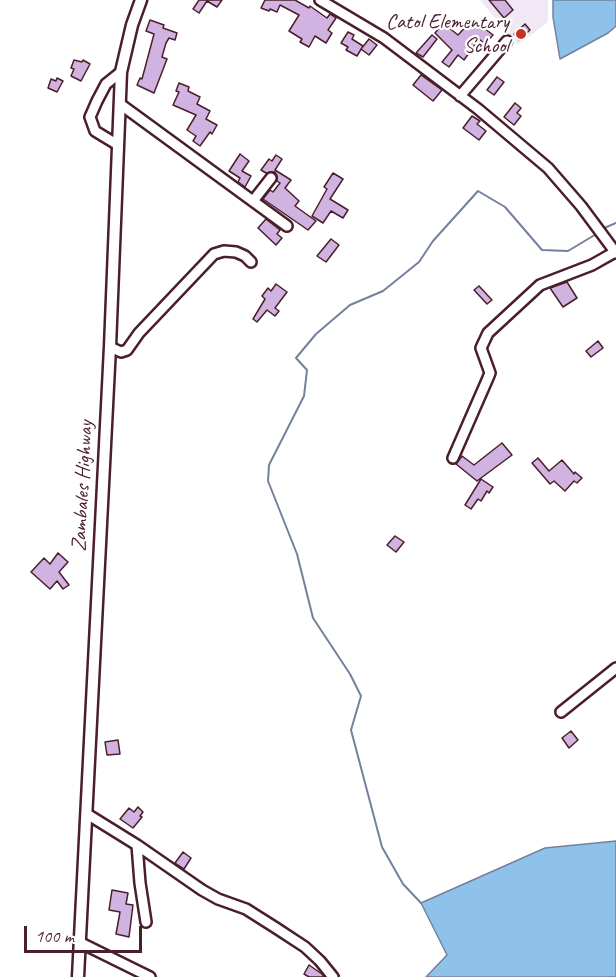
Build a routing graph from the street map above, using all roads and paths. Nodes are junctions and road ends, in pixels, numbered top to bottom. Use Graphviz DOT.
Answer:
graph roads {
  1 [pos="141,0"];
  2 [pos="321,0"];
  3 [pos="507,41"];
  4 [pos="121,72"];
  5 [pos="460,96"];
  6 [pos="120,104"];
  7 [pos="118,145"];
  8 [pos="271,178"];
  9 [pos="253,201"];
  10 [pos="287,226"];
  11 [pos="614,250"];
  12 [pos="250,262"];
  13 [pos="110,347"];
  14 [pos="453,458"];
  15 [pos="616,668"];
  16 [pos="561,712"];
  17 [pos="87,814"];
  18 [pos="137,845"];
  19 [pos="146,922"];
  20 [pos="81,943"];
  21 [pos="78,977"];
  22 [pos="150,977"];
  23 [pos="333,977"];
  1 -- 4 [label="main road, Zambales Highway"];
  2 -- 5 [label="street"];
  3 -- 5 [label="street"];
  4 -- 6 [label="main road, Zambales Highway"];
  4 -- 7 [label="street"];
  5 -- 11 [label="street"];
  6 -- 7 [label="main road, Zambales Highway"];
  6 -- 9 [label="street"];
  7 -- 13 [label="main road, Zambales Highway"];
  8 -- 9 [label="street"];
  9 -- 10 [label="street"];
  11 -- 14 [label="street"];
  12 -- 13 [label="street"];
  13 -- 17 [label="main road, Zambales Highway"];
  15 -- 16 [label="street"];
  17 -- 18 [label="street"];
  17 -- 20 [label="main road, Zambales Highway"];
  18 -- 19 [label="street"];
  18 -- 23 [label="street"];
  20 -- 21 [label="main road, Zambales Highway"];
  20 -- 22 [label="street"];
}
